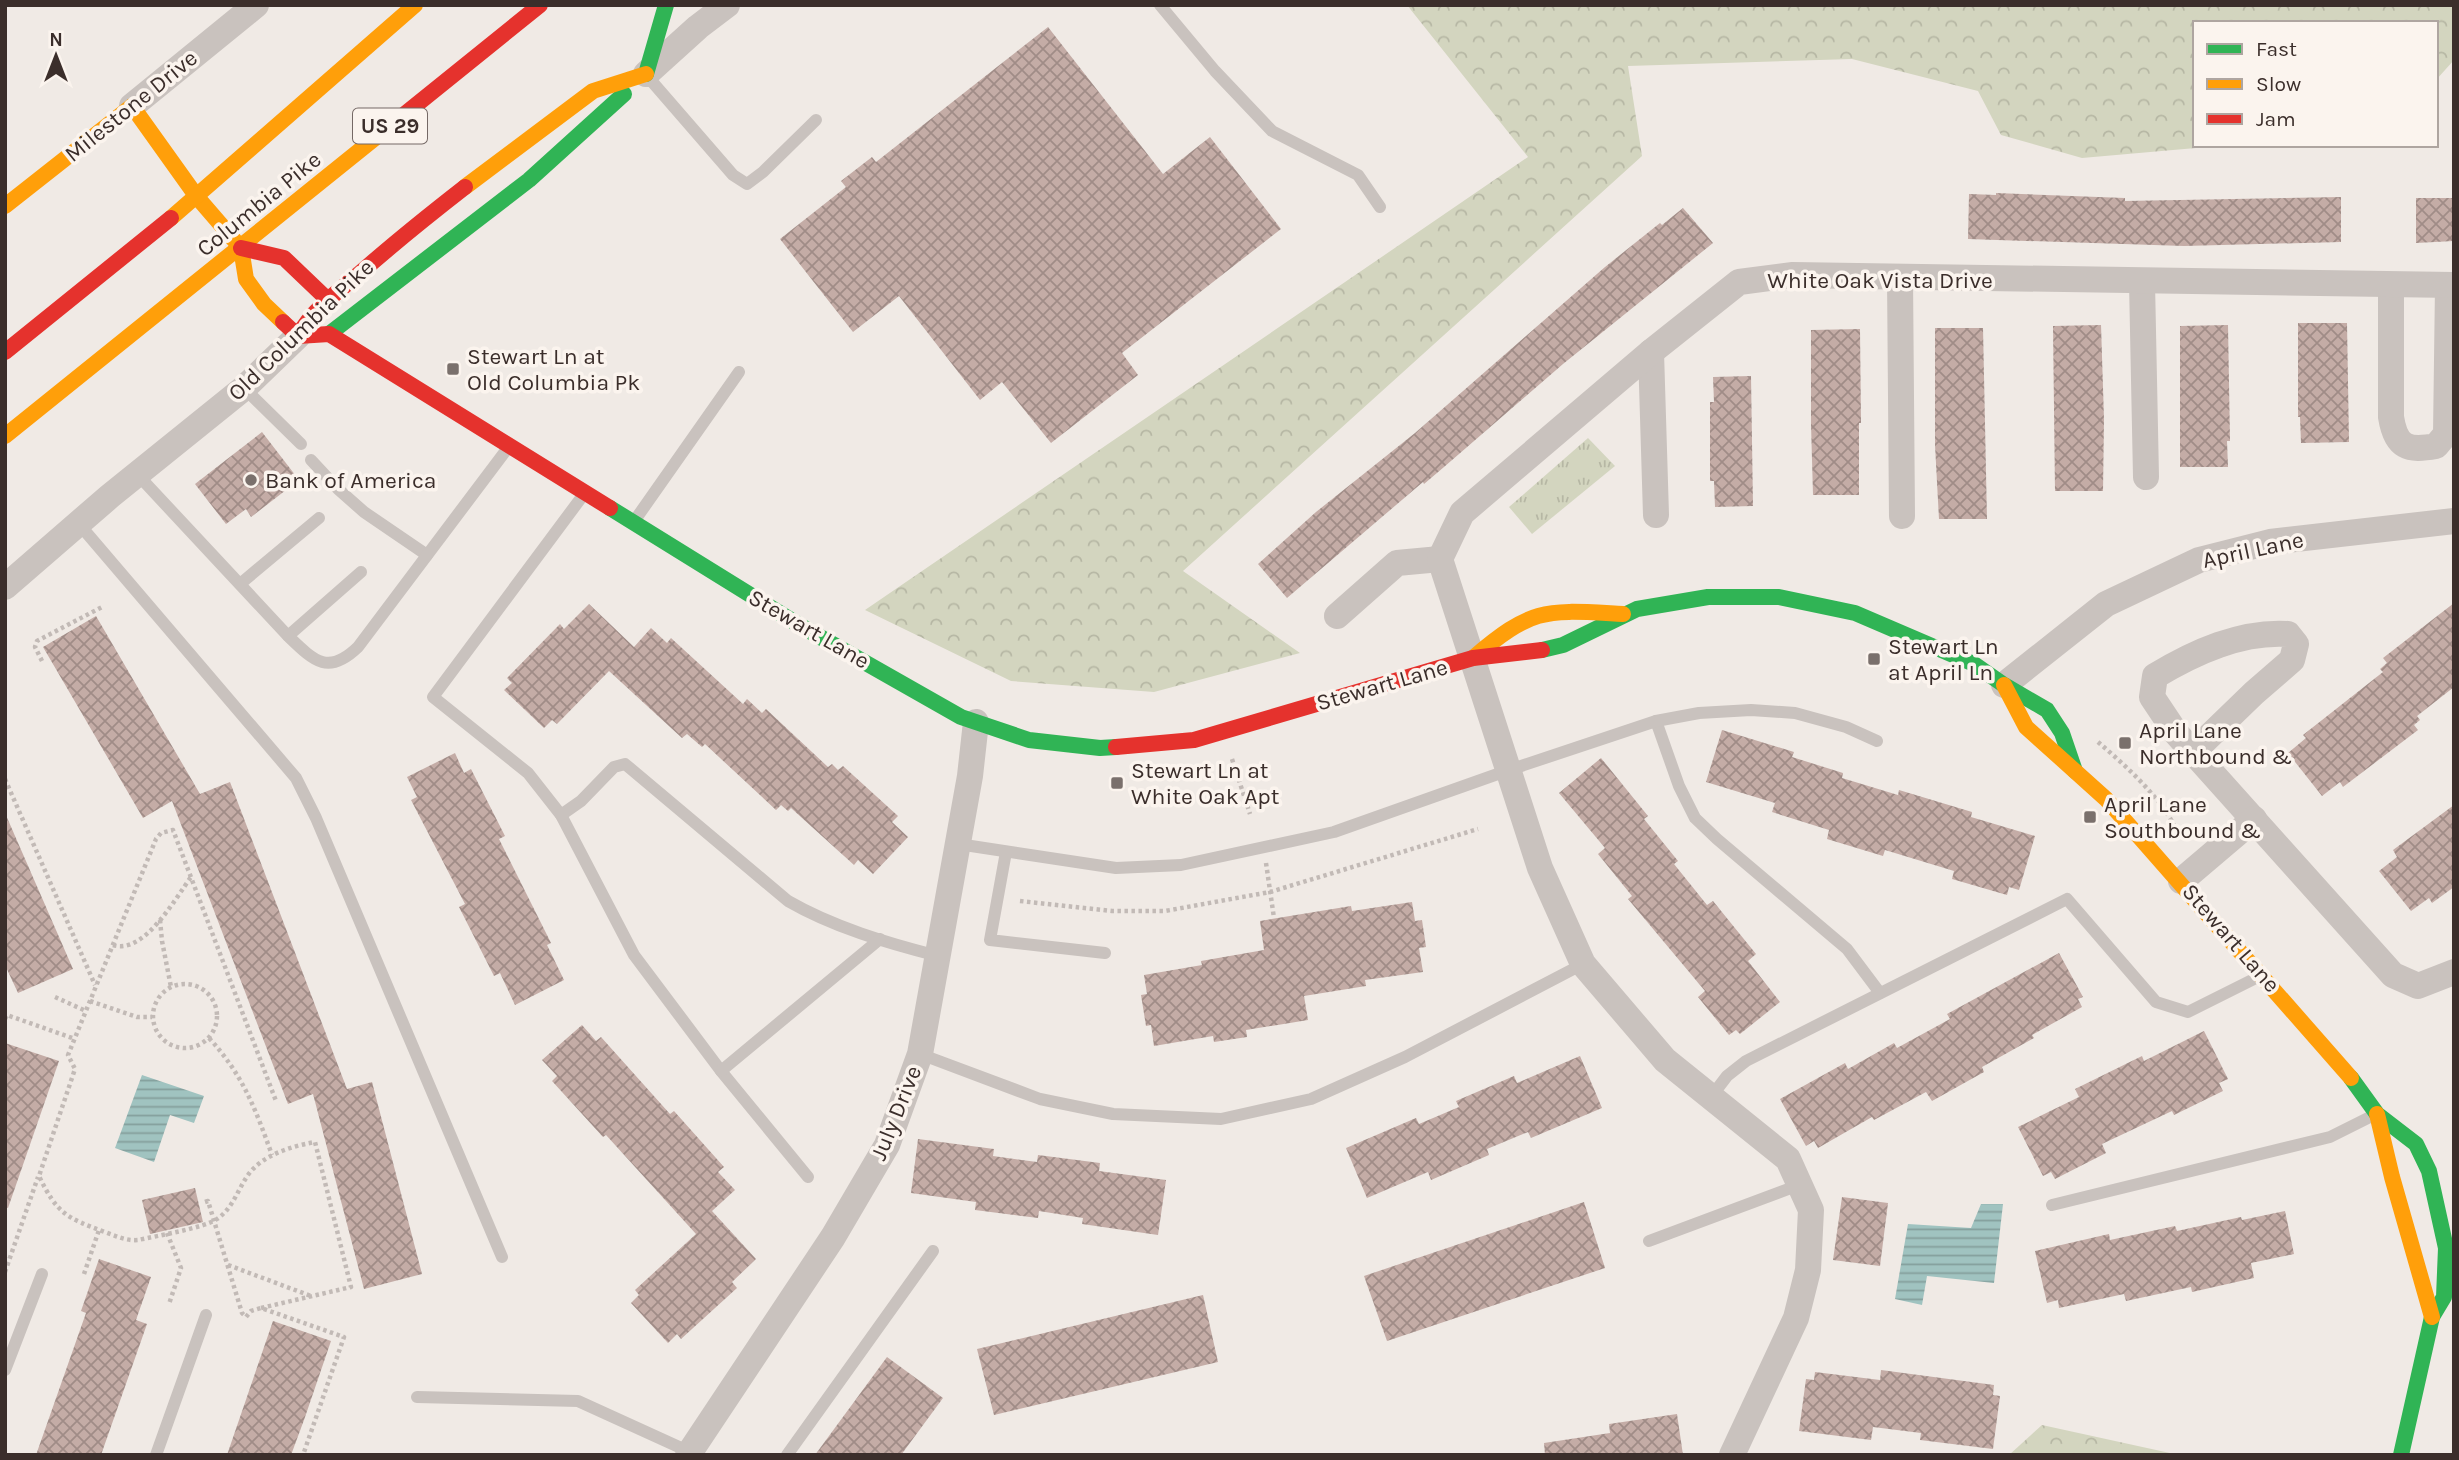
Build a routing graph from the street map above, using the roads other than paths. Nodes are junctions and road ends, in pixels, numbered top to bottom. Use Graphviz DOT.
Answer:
graph roads {
  1 [pos="256,5"];
  2 [pos="415,5"];
  3 [pos="540,5"];
  4 [pos="655,5"];
  5 [pos="666,5"];
  6 [pos="727,5"];
  7 [pos="1160,5"];
  8 [pos="656,34"];
  9 [pos="646,74"];
  10 [pos="132,106"];
  11 [pos="816,120"];
  12 [pos="197,197"];
  13 [pos="5,206"];
  14 [pos="1380,207"];
  15 [pos="241,248"];
  16 [pos="1900,277"];
  17 [pos="2142,282"];
  18 [pos="2391,285"];
  19 [pos="2451,286"];
  20 [pos="328,300"];
  21 [pos="329,334"];
  22 [pos="298,336"];
  23 [pos="5,352"];
  24 [pos="1651,352"];
  25 [pos="739,372"];
  26 [pos="244,388"];
  27 [pos="5,436"];
  28 [pos="301,444"];
  29 [pos="509,446"];
  30 [pos="311,460"];
  31 [pos="137,474"];
  32 [pos="2146,477"];
  33 [pos="585,493"];
  34 [pos="1656,515"];
  35 [pos="1902,516"];
  36 [pos="318,518"];
  37 [pos="2454,521"];
  38 [pos="633,523"];
  39 [pos="79,524"];
  40 [pos="427,555"];
  41 [pos="1440,559"];
  42 [pos="361,572"];
  43 [pos="240,584"];
  44 [pos="5,587"];
  45 [pos="1626,614"];
  46 [pos="1337,616"];
  47 [pos="288,636"];
  48 [pos="1474,658"];
  49 [pos="2004,685"];
  50 [pos="976,722"];
  51 [pos="1656,722"];
  52 [pos="1877,741"];
  53 [pos="2193,752"];
  54 [pos="1509,770"];
  55 [pos="2075,771"];
  56 [pos="561,815"];
  57 [pos="2254,818"];
  58 [pos="958,844"];
  59 [pos="1006,852"];
  60 [pos="2181,881"];
  61 [pos="880,939"];
  62 [pos="1105,953"];
  63 [pos="938,956"];
  64 [pos="1583,964"];
  65 [pos="2454,972"];
  66 [pos="2263,975"];
  67 [pos="1880,993"];
  68 [pos="920,1054"];
  69 [pos="720,1070"];
  70 [pos="1712,1097"];
  71 [pos="2377,1114"];
  72 [pos="808,1177"];
  73 [pos="1799,1185"];
  74 [pos="2052,1205"];
  75 [pos="1649,1241"];
  76 [pos="933,1251"];
  77 [pos="502,1257"];
  78 [pos="42,1275"];
  79 [pos="206,1315"];
  80 [pos="2443,1317"];
  81 [pos="5,1370"];
  82 [pos="417,1398"];
  83 [pos="689,1454"];
  84 [pos="156,1455"];
  85 [pos="787,1455"];
  86 [pos="1732,1455"];
  87 [pos="2401,1455"];
  1 -- 10 [label="street, Milestone Drive"];
  2 -- 12 [label="main road, Columbia Pike"];
  3 -- 15 [label="main road, Columbia Pike / US 29"];
  4 -- 8 [label="main road"];
  5 -- 8 [label="main road"];
  6 -- 9 [label="street, Old Columbia Pike"];
  7 -- 14 [label="lane"];
  8 -- 9 [label="main road"];
  9 -- 11 [label="lane"];
  9 -- 20 [label="main road, Old Columbia Pike"];
  9 -- 21 [label="main road, Old Columbia Pike"];
  10 -- 12 [label="main road"];
  10 -- 13 [label="main road, Milestone Drive"];
  12 -- 15 [label="main road"];
  12 -- 23 [label="main road, Columbia Pike"];
  15 -- 20 [label="main road"];
  15 -- 22 [label="main road"];
  15 -- 27 [label="main road, Columbia Pike / US 29"];
  16 -- 17 [label="street, White Oak Vista Drive"];
  16 -- 24 [label="street, White Oak Vista Drive"];
  16 -- 35 [label="street"];
  17 -- 18 [label="street, White Oak Vista Drive"];
  17 -- 32 [label="street"];
  18 -- 19 [label="street, White Oak Vista Drive"];
  18 -- 19 [label="street"];
  20 -- 22 [label="main road, Old Columbia Pike"];
  21 -- 22 [label="main road"];
  21 -- 29 [label="main road, Stewart Lane"];
  22 -- 26 [label="street, Old Columbia Pike"];
  24 -- 34 [label="street"];
  24 -- 41 [label="street, White Oak Vista Drive"];
  25 -- 38 [label="lane"];
  26 -- 28 [label="lane"];
  26 -- 31 [label="street, Old Columbia Pike"];
  29 -- 33 [label="main road, Stewart Lane"];
  29 -- 40 [label="lane"];
  30 -- 40 [label="lane"];
  31 -- 39 [label="street, Old Columbia Pike"];
  31 -- 43 [label="lane"];
  33 -- 38 [label="main road, Stewart Lane"];
  33 -- 56 [label="lane"];
  36 -- 43 [label="lane"];
  37 -- 49 [label="street, April Lane"];
  38 -- 50 [label="main road, Stewart Lane"];
  39 -- 44 [label="street, Old Columbia Pike"];
  39 -- 77 [label="lane"];
  40 -- 47 [label="lane"];
  41 -- 46 [label="street"];
  41 -- 48 [label="street"];
  42 -- 47 [label="lane"];
  43 -- 47 [label="lane"];
  45 -- 48 [label="main road, Stewart Lane"];
  45 -- 48 [label="main road, Stewart Lane"];
  45 -- 49 [label="main road, Stewart Lane"];
  48 -- 50 [label="main road, Stewart Lane"];
  48 -- 54 [label="street"];
  49 -- 55 [label="main road, Stewart Lane"];
  49 -- 55 [label="main road, Stewart Lane"];
  50 -- 58 [label="street, July Drive"];
  51 -- 52 [label="lane"];
  51 -- 54 [label="lane"];
  51 -- 67 [label="lane"];
  53 -- 53 [label="street"];
  53 -- 57 [label="street"];
  54 -- 59 [label="lane"];
  54 -- 64 [label="street"];
  55 -- 60 [label="main road, Stewart Lane"];
  56 -- 61 [label="lane"];
  56 -- 69 [label="lane"];
  57 -- 60 [label="street"];
  57 -- 65 [label="street"];
  58 -- 59 [label="lane"];
  58 -- 63 [label="street, July Drive"];
  59 -- 62 [label="lane"];
  60 -- 66 [label="main road, Stewart Lane"];
  61 -- 63 [label="lane"];
  61 -- 69 [label="lane"];
  63 -- 68 [label="street, July Drive"];
  64 -- 68 [label="lane"];
  64 -- 70 [label="street"];
  66 -- 67 [label="lane"];
  66 -- 71 [label="main road, Stewart Lane"];
  67 -- 70 [label="lane"];
  68 -- 83 [label="street, July Drive"];
  69 -- 72 [label="lane"];
  70 -- 73 [label="street"];
  71 -- 74 [label="lane"];
  71 -- 80 [label="main road, Stewart Lane"];
  71 -- 80 [label="main road, Stewart Lane"];
  73 -- 75 [label="lane"];
  73 -- 86 [label="street"];
  76 -- 85 [label="lane"];
  78 -- 81 [label="lane"];
  79 -- 84 [label="lane"];
  80 -- 87 [label="main road"];
  82 -- 83 [label="lane"];
}
